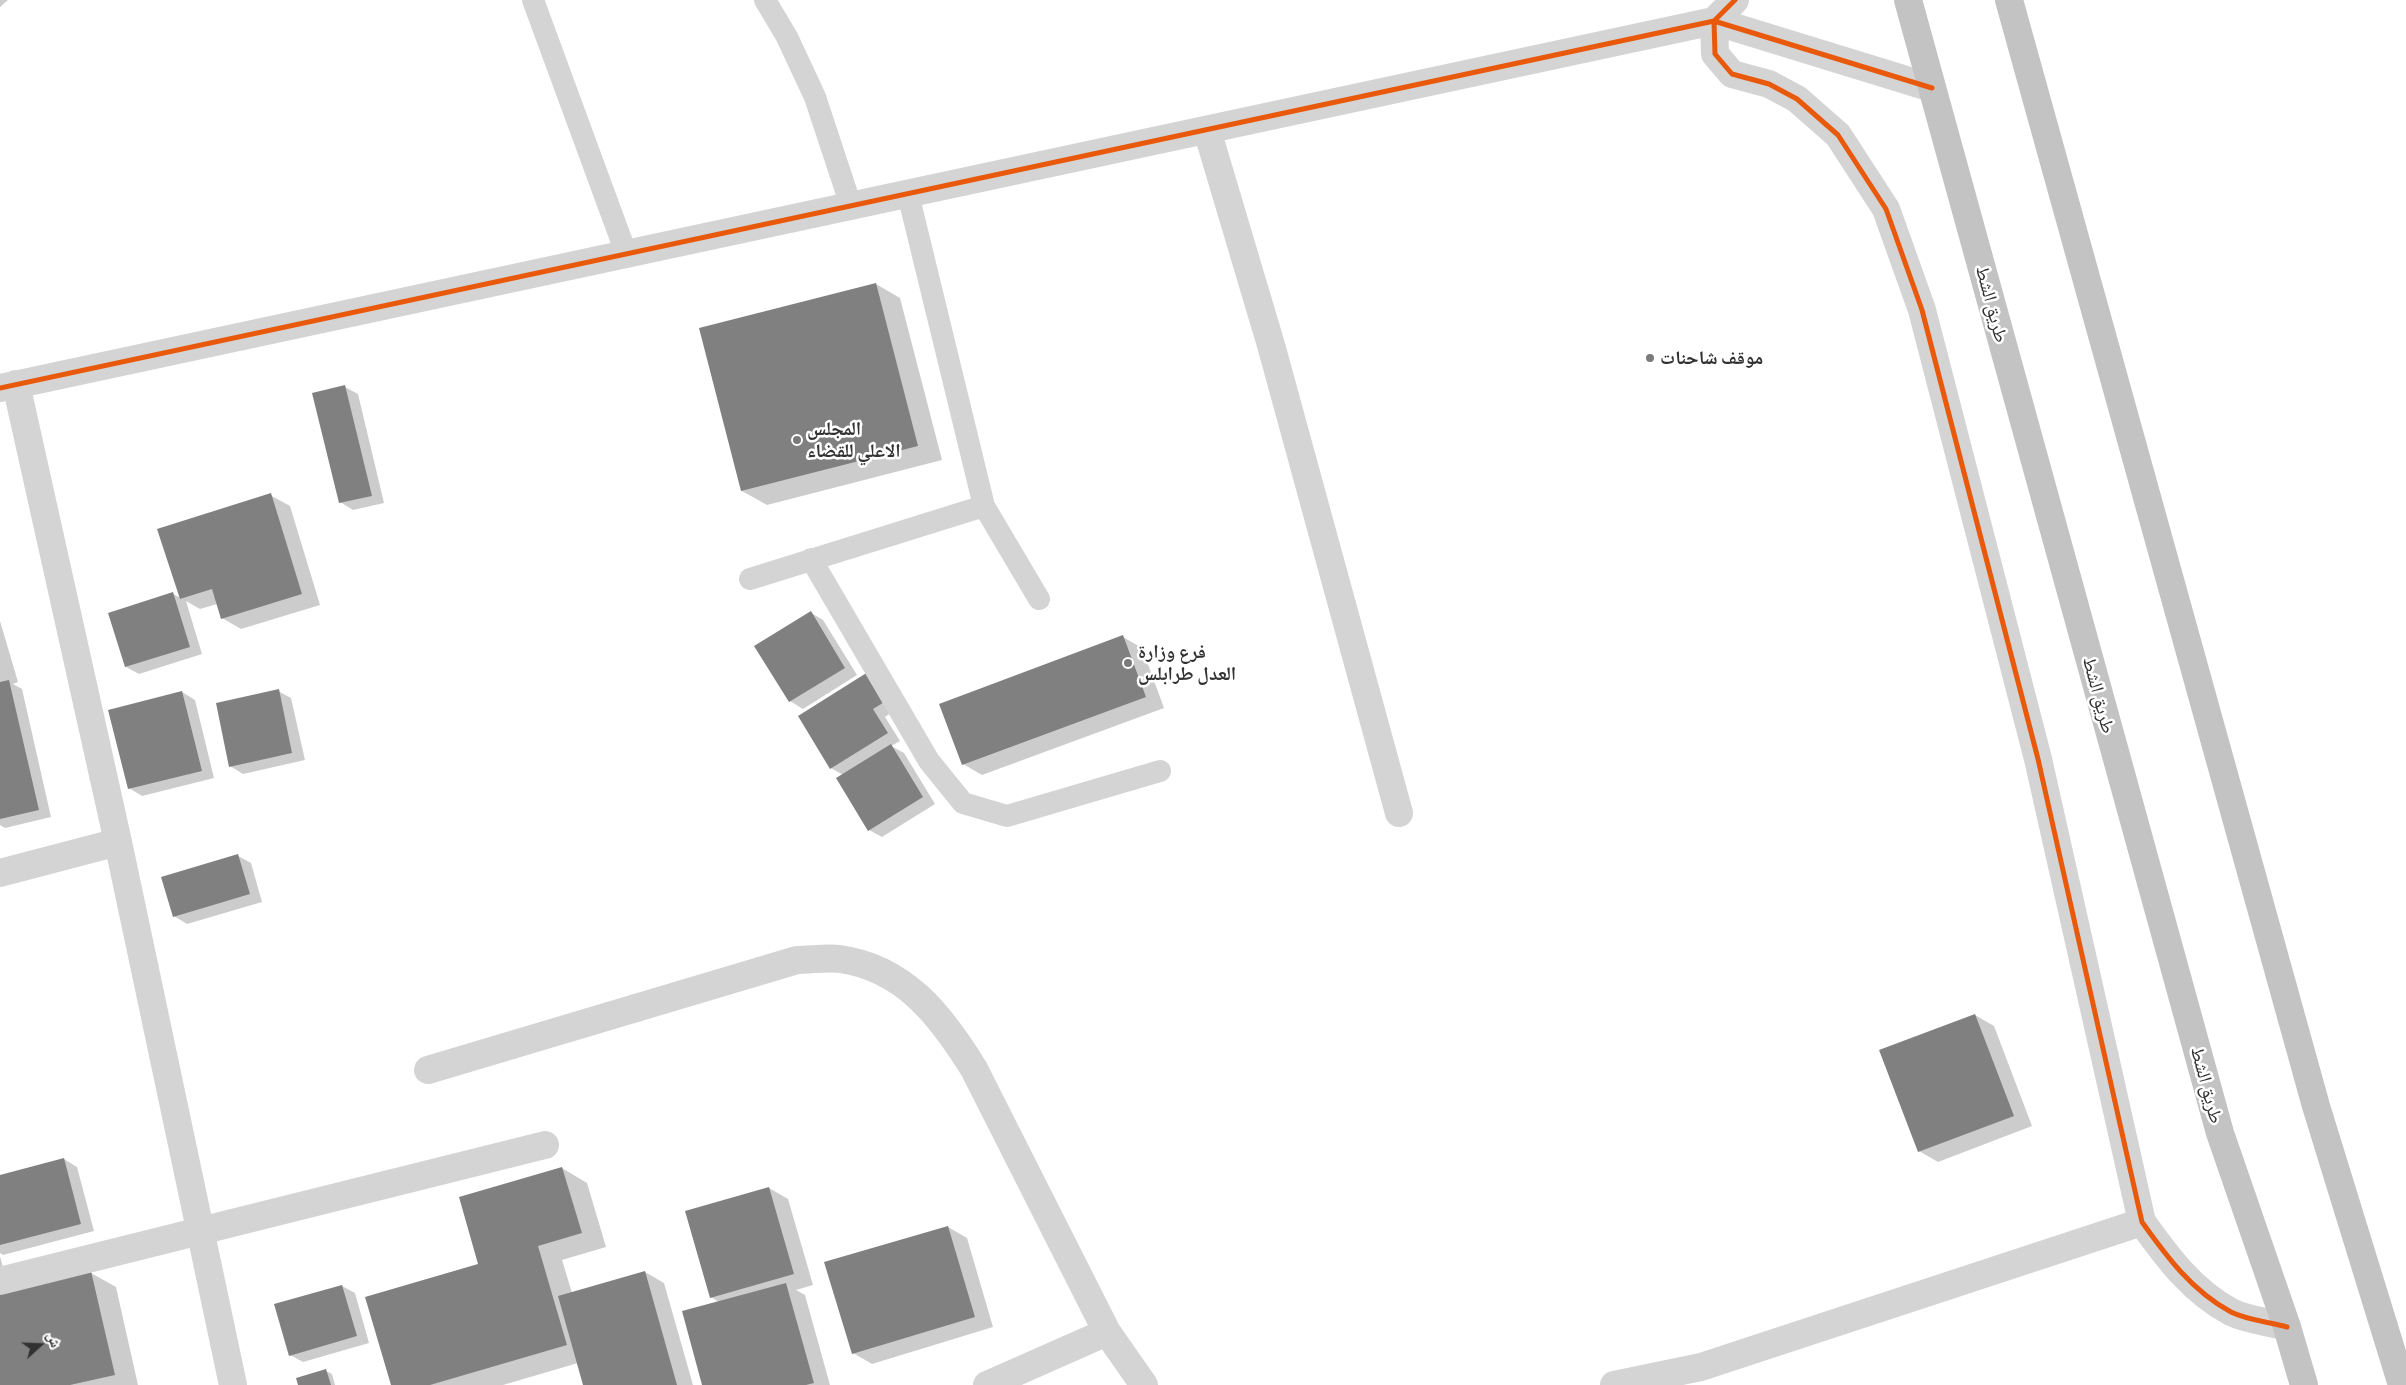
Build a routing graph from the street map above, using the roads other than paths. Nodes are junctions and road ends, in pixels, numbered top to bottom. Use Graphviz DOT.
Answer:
graph roads {
  1 [pos="532,0"];
  2 [pos="765,0"];
  3 [pos="1734,0"];
  4 [pos="1908,0"];
  5 [pos="2010,0"];
  6 [pos="1714,21"];
  7 [pos="1932,88"];
  8 [pos="1207,130"];
  9 [pos="908,194"];
  10 [pos="850,206"];
  11 [pos="626,253"];
  12 [pos="8,386"];
  13 [pos="984,506"];
  14 [pos="811,559"];
  15 [pos="750,579"];
  16 [pos="1040,599"];
  17 [pos="1160,771"];
  18 [pos="1399,812"];
  19 [pos="118,842"];
  20 [pos="0,872"];
  21 [pos="428,1070"];
  22 [pos="545,1145"];
  23 [pos="2142,1222"];
  24 [pos="200,1232"];
  25 [pos="0,1281"];
  26 [pos="2287,1327"];
  27 [pos="1107,1332"];
  28 [pos="996,1383"];
  29 [pos="233,1385"];
  30 [pos="1144,1385"];
  31 [pos="1614,1385"];
  32 [pos="2304,1385"];
  33 [pos="2402,1385"];
  1 -- 11 [label="lane"];
  2 -- 10 [label="lane"];
  3 -- 6 [label="street"];
  4 -- 7 [label="highway, طريق الشط"];
  5 -- 33 [label="highway"];
  6 -- 7 [label="street"];
  6 -- 8 [label="street"];
  6 -- 23 [label="street"];
  7 -- 26 [label="highway, طريق الشط"];
  8 -- 9 [label="street"];
  8 -- 18 [label="street"];
  9 -- 10 [label="street"];
  9 -- 13 [label="lane"];
  10 -- 11 [label="street"];
  11 -- 12 [label="street"];
  12 -- 19 [label="street"];
  13 -- 14 [label="lane"];
  13 -- 16 [label="lane"];
  14 -- 15 [label="lane"];
  14 -- 17 [label="lane"];
  19 -- 20 [label="street"];
  19 -- 24 [label="street"];
  21 -- 27 [label="street"];
  22 -- 24 [label="street"];
  23 -- 26 [label="street"];
  23 -- 31 [label="street"];
  24 -- 25 [label="street"];
  24 -- 29 [label="street"];
  26 -- 32 [label="highway, طريق الشط"];
  27 -- 28 [label="street"];
  27 -- 30 [label="street"];
}
